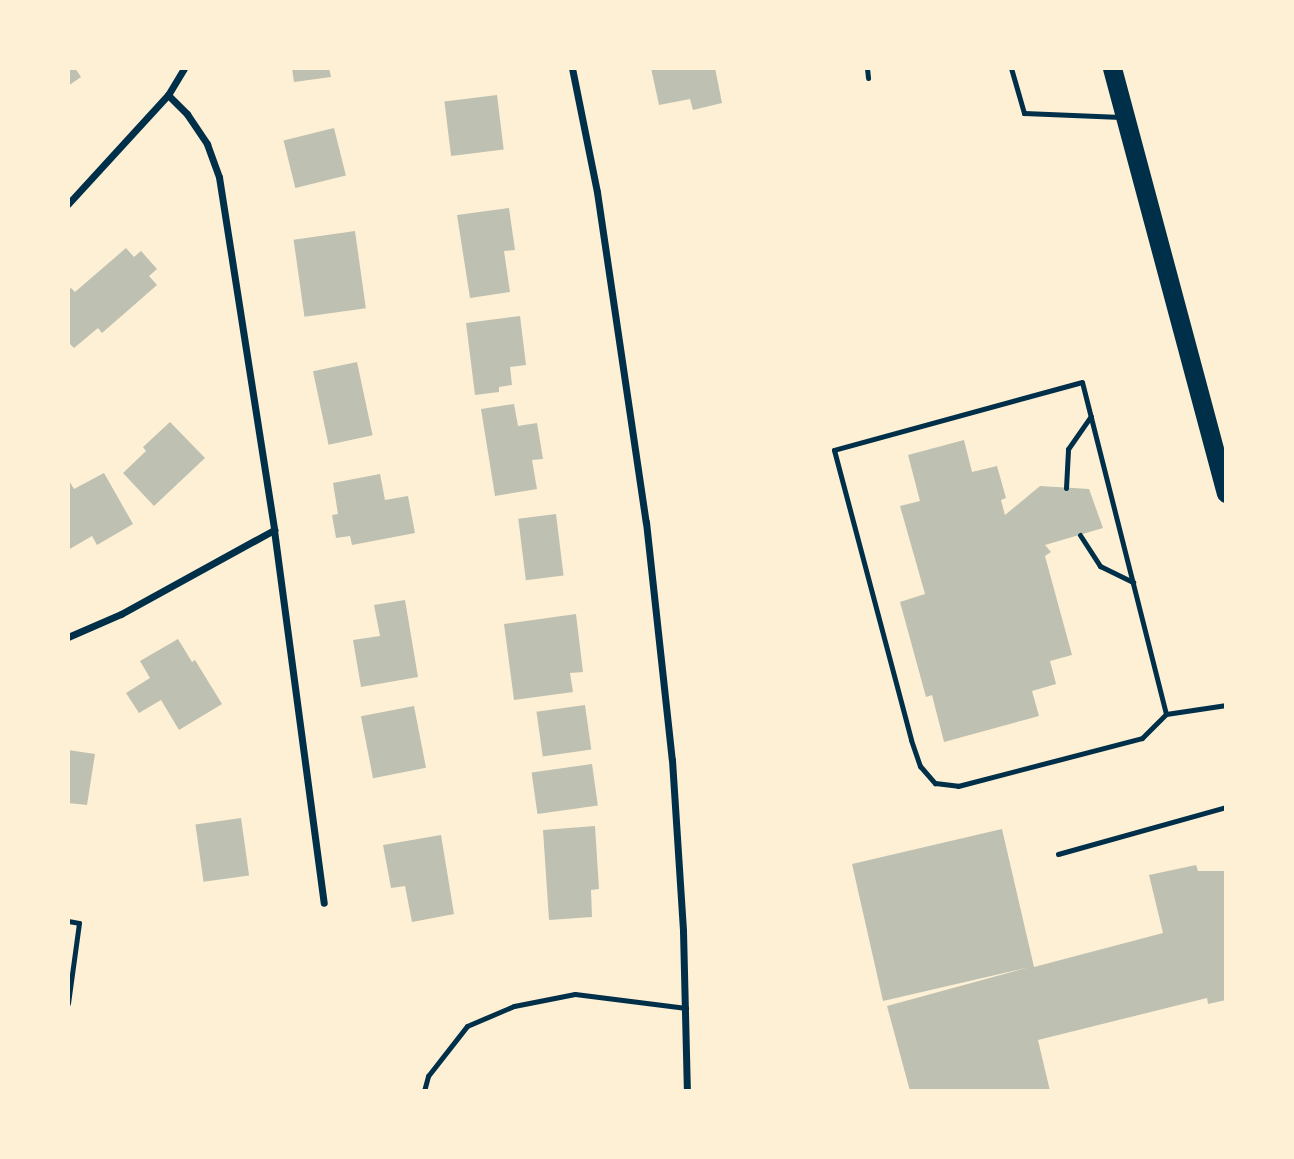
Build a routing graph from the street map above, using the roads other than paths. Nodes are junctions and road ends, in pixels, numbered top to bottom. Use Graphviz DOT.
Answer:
graph roads {
  1 [pos="184,68"];
  2 [pos="572,68"];
  3 [pos="867,68"];
  4 [pos="1011,68"];
  5 [pos="1112,68"];
  6 [pos="868,78"];
  7 [pos="169,95"];
  8 [pos="1125,117"];
  9 [pos="68,204"];
  10 [pos="1091,416"];
  11 [pos="1066,488"];
  12 [pos="1226,493"];
  13 [pos="274,530"];
  14 [pos="1080,535"];
  15 [pos="1133,582"];
  16 [pos="68,637"];
  17 [pos="1226,705"];
  18 [pos="1166,714"];
  19 [pos="1225,808"];
  20 [pos="1058,854"];
  21 [pos="324,903"];
  22 [pos="68,921"];
  23 [pos="68,1003"];
  24 [pos="686,1008"];
  25 [pos="424,1091"];
  26 [pos="687,1091"];
  1 -- 7 [label="street"];
  2 -- 24 [label="street"];
  3 -- 6 [label="lane"];
  4 -- 8 [label="lane"];
  5 -- 8 [label="highway"];
  7 -- 9 [label="street"];
  7 -- 13 [label="street"];
  8 -- 12 [label="highway"];
  10 -- 11 [label="lane"];
  10 -- 15 [label="lane"];
  10 -- 18 [label="lane"];
  13 -- 16 [label="street"];
  13 -- 21 [label="street"];
  14 -- 15 [label="lane"];
  15 -- 18 [label="lane"];
  17 -- 18 [label="lane"];
  19 -- 20 [label="lane"];
  22 -- 23 [label="lane"];
  24 -- 25 [label="lane"];
  24 -- 26 [label="street"];
}
